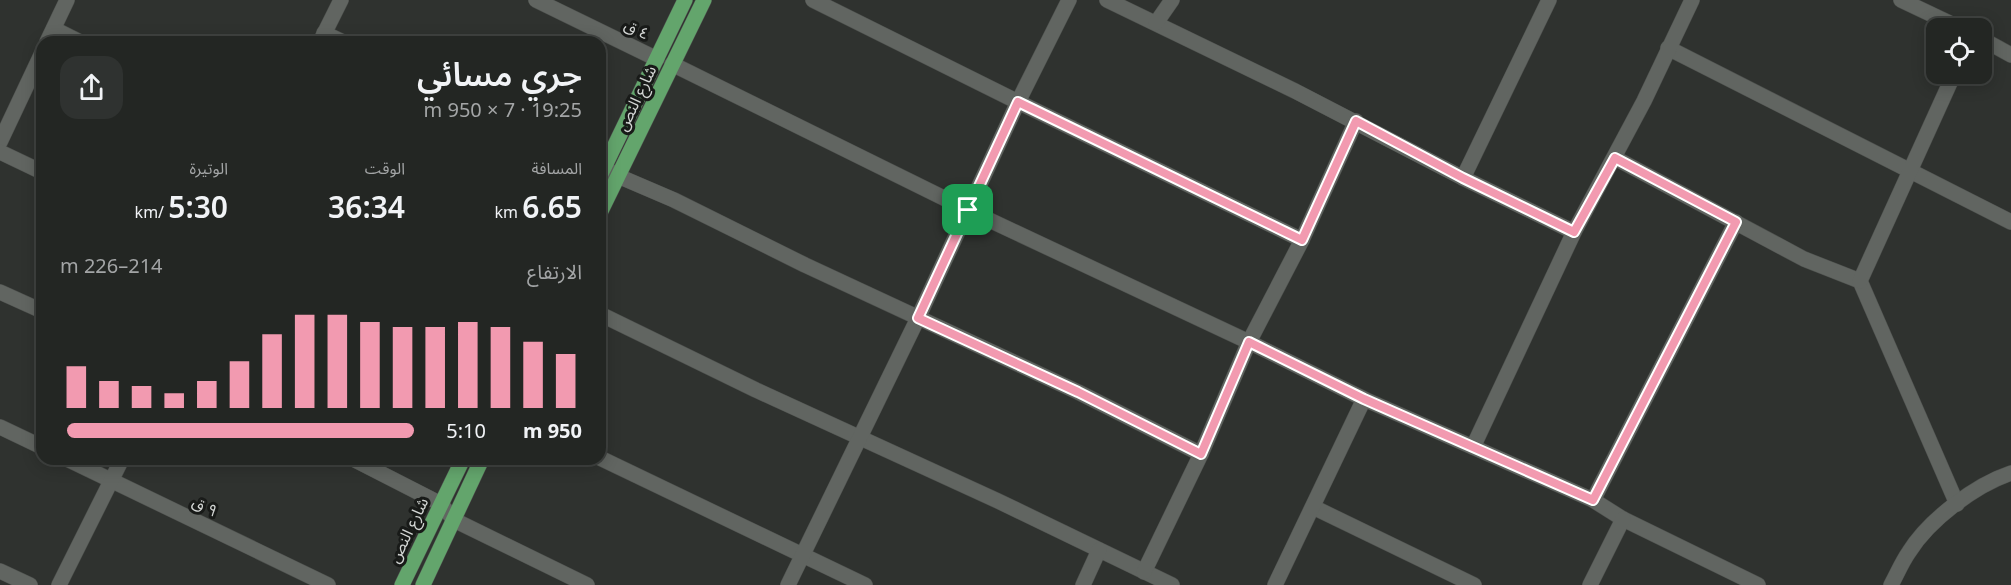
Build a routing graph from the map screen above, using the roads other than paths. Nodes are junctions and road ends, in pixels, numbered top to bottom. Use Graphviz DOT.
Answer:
graph roads {
  1 [pos="67,0"];
  2 [pos="341,0"];
  3 [pos="536,0"];
  4 [pos="685,0"];
  5 [pos="704,0"];
  6 [pos="813,0"];
  7 [pos="1069,0"];
  8 [pos="1107,0"];
  9 [pos="1172,0"];
  10 [pos="1548,0"];
  11 [pos="1692,0"];
  12 [pos="1901,0"];
  13 [pos="1939,18"];
  14 [pos="1156,24"];
  15 [pos="51,35"];
  16 [pos="323,36"];
  17 [pos="1992,45"];
  18 [pos="1668,48"];
  19 [pos="2011,55"];
  20 [pos="665,62"];
  21 [pos="36,66"];
  22 [pos="1950,84"];
  23 [pos="1018,102"];
  24 [pos="1356,121"];
  25 [pos="0,142"];
  26 [pos="0,152"];
  27 [pos="1615,158"];
  28 [pos="606,162"];
  29 [pos="36,169"];
  30 [pos="606,171"];
  31 [pos="1911,171"];
  32 [pos="618,176"];
  33 [pos="1463,178"];
  34 [pos="606,201"];
  35 [pos="968,210"];
  36 [pos="1736,222"];
  37 [pos="2011,222"];
  38 [pos="1574,232"];
  39 [pos="1302,240"];
  40 [pos="1860,281"];
  41 [pos="0,292"];
  42 [pos="36,308"];
  43 [pos="606,317"];
  44 [pos="918,318"];
  45 [pos="1249,342"];
  46 [pos="1364,399"];
  47 [pos="0,427"];
  48 [pos="861,437"];
  49 [pos="36,444"];
  50 [pos="1473,447"];
  51 [pos="1201,454"];
  52 [pos="606,461"];
  53 [pos="79,465"];
  54 [pos="119,465"];
  55 [pos="365,465"];
  56 [pos="460,465"];
  57 [pos="479,465"];
  58 [pos="2011,474"];
  59 [pos="112,481"];
  60 [pos="1593,500"];
  61 [pos="441,504"];
  62 [pos="1957,504"];
  63 [pos="1313,507"];
  64 [pos="1623,519"];
  65 [pos="454,520"];
  66 [pos="1099,550"];
  67 [pos="803,555"];
  68 [pos="0,571"];
  69 [pos="1144,572"];
  70 [pos="1728,578"];
  71 [pos="30,585"];
  72 [pos="58,585"];
  73 [pos="328,585"];
  74 [pos="402,585"];
  75 [pos="423,585"];
  76 [pos="587,585"];
  77 [pos="788,585"];
  78 [pos="865,585"];
  79 [pos="1083,585"];
  80 [pos="1172,585"];
  81 [pos="1275,585"];
  82 [pos="1474,585"];
  83 [pos="1590,585"];
  84 [pos="1758,585"];
  85 [pos="1891,585"];
  1 -- 15 [label="street"];
  2 -- 16 [label="street"];
  3 -- 20 [label="street, ٤ ق"];
  4 -- 20 [label="main road, شارع النص"];
  5 -- 20 [label="main road, شارع النص"];
  6 -- 23 [label="street"];
  7 -- 23 [label="street"];
  8 -- 14 [label="street"];
  9 -- 14 [label="street"];
  10 -- 33 [label="street"];
  11 -- 18 [label="street"];
  12 -- 13 [label="street"];
  14 -- 24 [label="street"];
  17 -- 19 [label="street"];
  18 -- 27 [label="street"];
  18 -- 31 [label="street"];
  20 -- 28 [label="main road, شارع النص"];
  20 -- 32 [label="main road, شارع النص"];
  20 -- 35 [label="street, ٤ ق"];
  21 -- 25 [label="street"];
  22 -- 31 [label="street"];
  23 -- 35 [label="street"];
  23 -- 39 [label="street"];
  24 -- 33 [label="street"];
  24 -- 39 [label="street"];
  26 -- 29 [label="street"];
  27 -- 36 [label="street"];
  27 -- 38 [label="street"];
  30 -- 32 [label="street"];
  31 -- 37 [label="street"];
  31 -- 40 [label="street"];
  32 -- 34 [label="main road, شارع النص"];
  32 -- 44 [label="street"];
  33 -- 38 [label="street"];
  35 -- 44 [label="street"];
  35 -- 45 [label="street, ٤ ق"];
  36 -- 40 [label="street"];
  36 -- 60 [label="street"];
  38 -- 50 [label="street"];
  39 -- 45 [label="street"];
  40 -- 62 [label="street"];
  41 -- 42 [label="street"];
  43 -- 48 [label="street"];
  44 -- 48 [label="street"];
  44 -- 51 [label="street"];
  45 -- 46 [label="street, ٤ ق"];
  45 -- 51 [label="street"];
  46 -- 50 [label="street, ٤ ق"];
  46 -- 63 [label="street"];
  47 -- 49 [label="street"];
  48 -- 66 [label="street"];
  48 -- 67 [label="street"];
  50 -- 60 [label="street, ٤ ق"];
  51 -- 69 [label="street"];
  52 -- 67 [label="street"];
  53 -- 59 [label="street, ٩ ق"];
  54 -- 59 [label="street"];
  55 -- 61 [label="street"];
  56 -- 61 [label="main road, شارع النص"];
  57 -- 65 [label="main road"];
  58 -- 62 [label="street"];
  59 -- 72 [label="street"];
  59 -- 73 [label="street, ٩ ق"];
  60 -- 64 [label="street, ٤ ق"];
  61 -- 65 [label="street"];
  61 -- 74 [label="main road, شارع النص"];
  62 -- 85 [label="street"];
  63 -- 81 [label="street"];
  63 -- 82 [label="street"];
  64 -- 70 [label="street, ٤ ق"];
  64 -- 83 [label="street"];
  65 -- 75 [label="main road"];
  65 -- 76 [label="street"];
  66 -- 69 [label="street"];
  66 -- 79 [label="street"];
  67 -- 77 [label="street"];
  67 -- 78 [label="street"];
  68 -- 71 [label="street"];
  69 -- 80 [label="street"];
  70 -- 84 [label="street, ٤ ق"];
}
